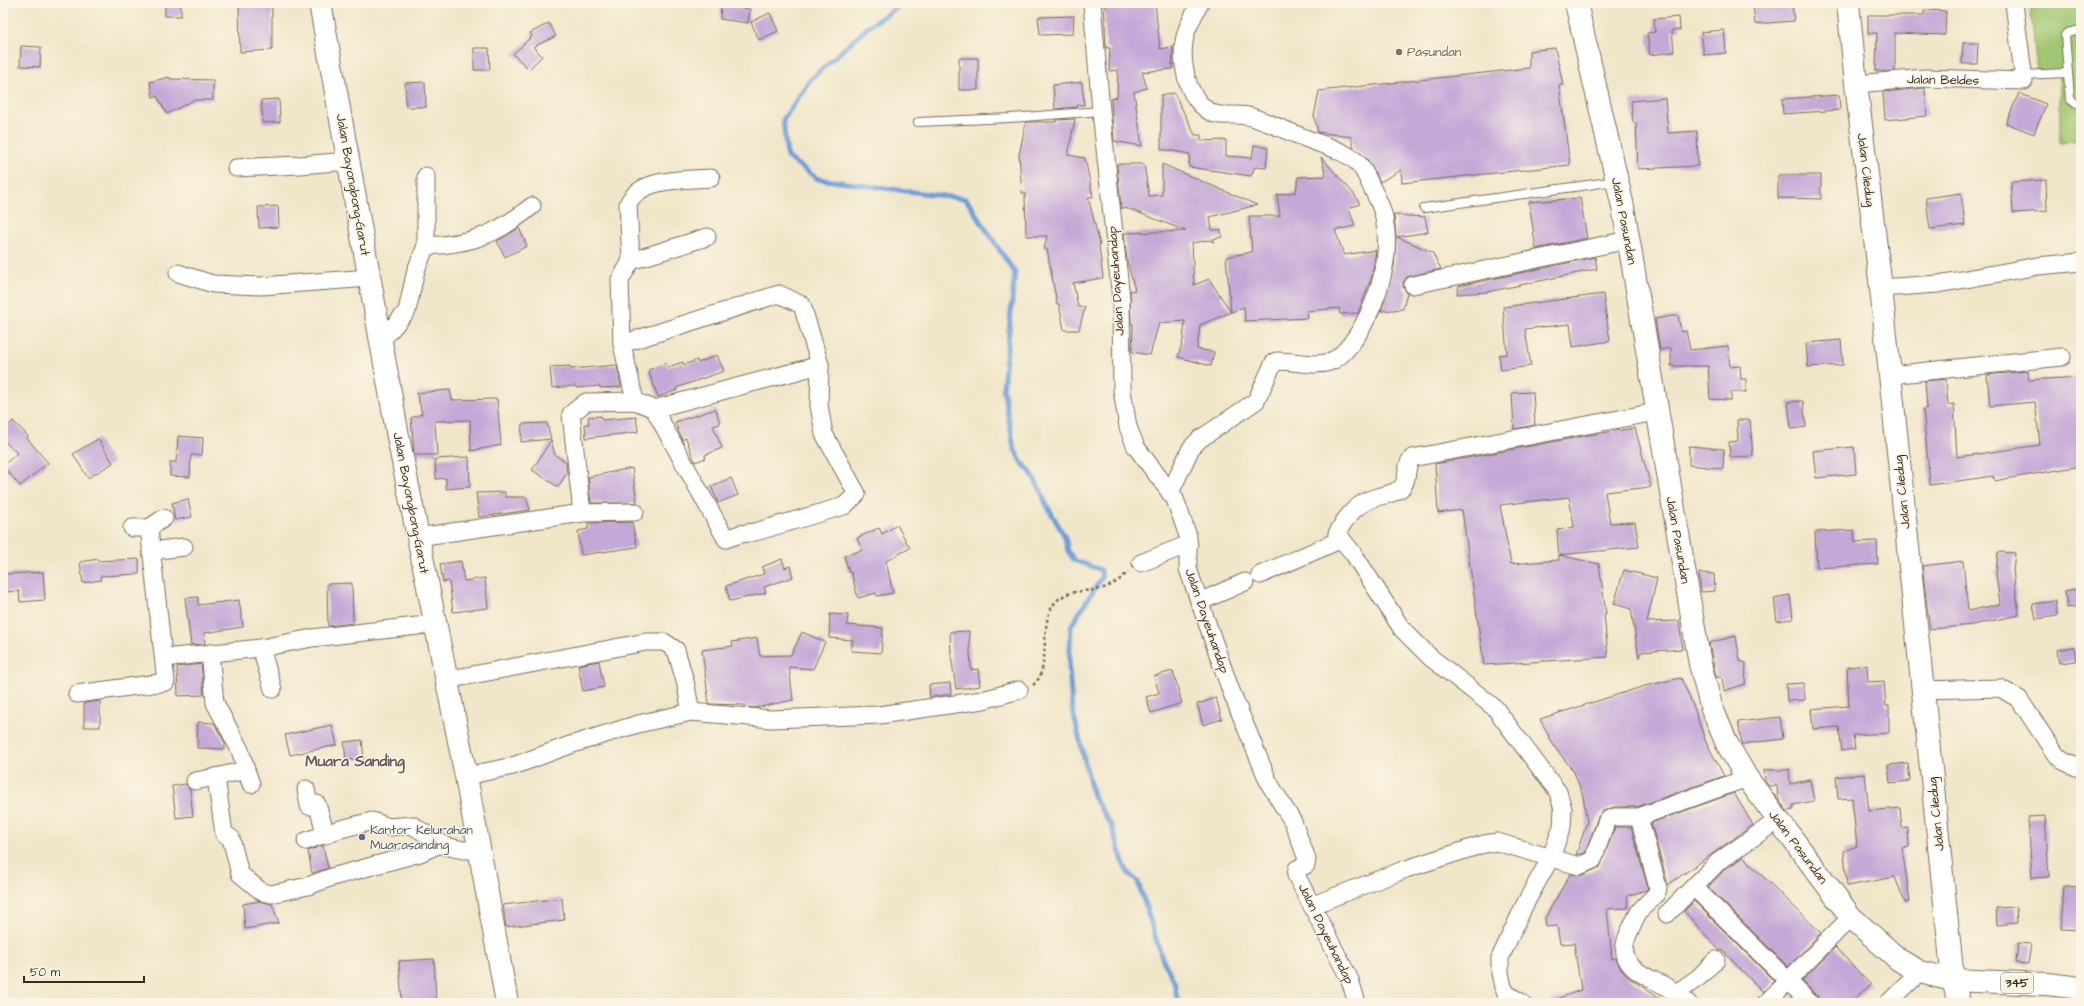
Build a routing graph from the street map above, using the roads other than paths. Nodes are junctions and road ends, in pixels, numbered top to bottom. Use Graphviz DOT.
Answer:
graph roads {
  1 [pos="320,3"];
  2 [pos="1092,3"];
  3 [pos="1200,3"];
  4 [pos="1576,3"];
  5 [pos="1848,3"];
  6 [pos="2014,3"];
  7 [pos="2081,30"];
  8 [pos="2068,72"];
  9 [pos="2024,75"];
  10 [pos="1856,84"];
  11 [pos="2081,102"];
  12 [pos="1101,111"];
  13 [pos="918,122"];
  14 [pos="349,161"];
  15 [pos="236,168"];
  16 [pos="426,176"];
  17 [pos="711,178"];
  18 [pos="1617,181"];
  19 [pos="532,206"];
  20 [pos="1424,208"];
  21 [pos="707,237"];
  22 [pos="1628,240"];
  23 [pos="426,246"];
  24 [pos="631,261"];
  25 [pos="2081,262"];
  26 [pos="178,273"];
  27 [pos="370,278"];
  28 [pos="1413,285"];
  29 [pos="1881,288"];
  30 [pos="381,341"];
  31 [pos="622,344"];
  32 [pos="2062,357"];
  33 [pos="820,365"];
  34 [pos="1890,375"];
  35 [pos="635,401"];
  36 [pos="654,409"];
  37 [pos="1656,412"];
  38 [pos="1172,496"];
  39 [pos="635,512"];
  40 [pos="582,513"];
  41 [pos="164,518"];
  42 [pos="132,528"];
  43 [pos="149,528"];
  44 [pos="418,537"];
  45 [pos="1342,539"];
  46 [pos="1189,540"];
  47 [pos="184,547"];
  48 [pos="151,551"];
  49 [pos="1141,563"];
  50 [pos="1199,602"];
  51 [pos="435,624"];
  52 [pos="261,648"];
  53 [pos="210,653"];
  54 [pos="164,658"];
  55 [pos="446,680"];
  56 [pos="273,689"];
  57 [pos="1019,690"];
  58 [pos="1922,690"];
  59 [pos="77,694"];
  60 [pos="691,712"];
  61 [pos="2081,769"];
  62 [pos="466,776"];
  63 [pos="216,777"];
  64 [pos="1746,778"];
  65 [pos="196,781"];
  66 [pos="306,789"];
  67 [pos="1639,817"];
  68 [pos="1778,820"];
  69 [pos="326,835"];
  70 [pos="306,841"];
  71 [pos="440,844"];
  72 [pos="478,850"];
  73 [pos="1559,860"];
  74 [pos="1694,887"];
  75 [pos="1312,905"];
  76 [pos="1667,914"];
  77 [pos="1851,917"];
  78 [pos="1716,960"];
  79 [pos="1920,972"];
  80 [pos="1953,980"];
  81 [pos="1788,981"];
  82 [pos="2081,988"];
  83 [pos="1682,998"];
  84 [pos="507,1003"];
  85 [pos="1357,1003"];
  86 [pos="1522,1003"];
  87 [pos="1766,1003"];
  88 [pos="1810,1003"];
  89 [pos="1888,1003"];
  90 [pos="1959,1003"];
  1 -- 14 [label="main road, Jalan Bayongbong-Garut"];
  2 -- 12 [label="street, Jalan Dayeuhandap"];
  3 -- 38 [label="street"];
  4 -- 18 [label="main road, Jalan Pasundan"];
  5 -- 10 [label="main road, Jalan Ciledug"];
  6 -- 9 [label="street"];
  7 -- 8 [label="lane"];
  8 -- 9 [label="lane"];
  8 -- 11 [label="lane"];
  9 -- 10 [label="street, Jalan Beldes"];
  10 -- 29 [label="main road, Jalan Ciledug"];
  12 -- 13 [label="lane"];
  12 -- 38 [label="street, Jalan Dayeuhandap"];
  14 -- 15 [label="street"];
  14 -- 27 [label="main road, Jalan Bayongbong-Garut"];
  16 -- 23 [label="street"];
  17 -- 24 [label="street"];
  18 -- 20 [label="lane"];
  18 -- 22 [label="main road, Jalan Pasundan"];
  19 -- 23 [label="street"];
  21 -- 24 [label="street"];
  22 -- 28 [label="street"];
  22 -- 37 [label="main road, Jalan Pasundan"];
  23 -- 30 [label="street"];
  24 -- 31 [label="street"];
  25 -- 29 [label="street"];
  26 -- 27 [label="street"];
  27 -- 30 [label="main road, Jalan Bayongbong-Garut"];
  29 -- 34 [label="main road, Jalan Ciledug"];
  30 -- 44 [label="main road, Jalan Bayongbong-Garut"];
  31 -- 33 [label="street"];
  31 -- 35 [label="street"];
  32 -- 34 [label="street"];
  33 -- 36 [label="street"];
  33 -- 36 [label="street"];
  34 -- 58 [label="main road, Jalan Ciledug"];
  35 -- 36 [label="street"];
  35 -- 40 [label="street"];
  37 -- 45 [label="street"];
  37 -- 64 [label="main road, Jalan Pasundan"];
  38 -- 46 [label="street, Jalan Dayeuhandap"];
  39 -- 40 [label="street"];
  40 -- 44 [label="street"];
  41 -- 43 [label="street"];
  42 -- 43 [label="street"];
  43 -- 48 [label="street"];
  44 -- 51 [label="main road, Jalan Bayongbong-Garut"];
  45 -- 50 [label="street"];
  45 -- 73 [label="street"];
  46 -- 49 [label="street"];
  46 -- 50 [label="street, Jalan Dayeuhandap"];
  47 -- 48 [label="street"];
  48 -- 54 [label="street"];
  50 -- 75 [label="street, Jalan Dayeuhandap"];
  51 -- 52 [label="street"];
  51 -- 55 [label="main road, Jalan Bayongbong-Garut"];
  52 -- 53 [label="street"];
  52 -- 56 [label="street"];
  53 -- 54 [label="street"];
  53 -- 63 [label="street"];
  54 -- 59 [label="street"];
  55 -- 60 [label="street"];
  55 -- 62 [label="main road, Jalan Bayongbong-Garut"];
  57 -- 60 [label="street"];
  58 -- 61 [label="street"];
  58 -- 80 [label="main road, Jalan Ciledug"];
  60 -- 62 [label="street"];
  62 -- 72 [label="main road, Jalan Bayongbong-Garut"];
  63 -- 65 [label="street"];
  63 -- 71 [label="street"];
  64 -- 67 [label="street"];
  64 -- 68 [label="main road, Jalan Pasundan"];
  66 -- 69 [label="street"];
  67 -- 73 [label="street"];
  67 -- 83 [label="street"];
  68 -- 74 [label="street"];
  68 -- 77 [label="main road, Jalan Pasundan"];
  69 -- 70 [label="street"];
  69 -- 71 [label="street"];
  71 -- 72 [label="street"];
  72 -- 84 [label="main road, Jalan Bayongbong-Garut"];
  73 -- 75 [label="street"];
  73 -- 86 [label="street"];
  74 -- 76 [label="street"];
  74 -- 81 [label="street"];
  75 -- 85 [label="street, Jalan Dayeuhandap"];
  77 -- 79 [label="main road, Jalan Pasundan"];
  77 -- 81 [label="street"];
  78 -- 83 [label="street"];
  79 -- 80 [label="main road, Jalan Pasundan"];
  79 -- 89 [label="street"];
  80 -- 82 [label="main road, 345"];
  80 -- 90 [label="main road, Jalan Ciledug"];
  81 -- 87 [label="street"];
  81 -- 88 [label="street"];
}
